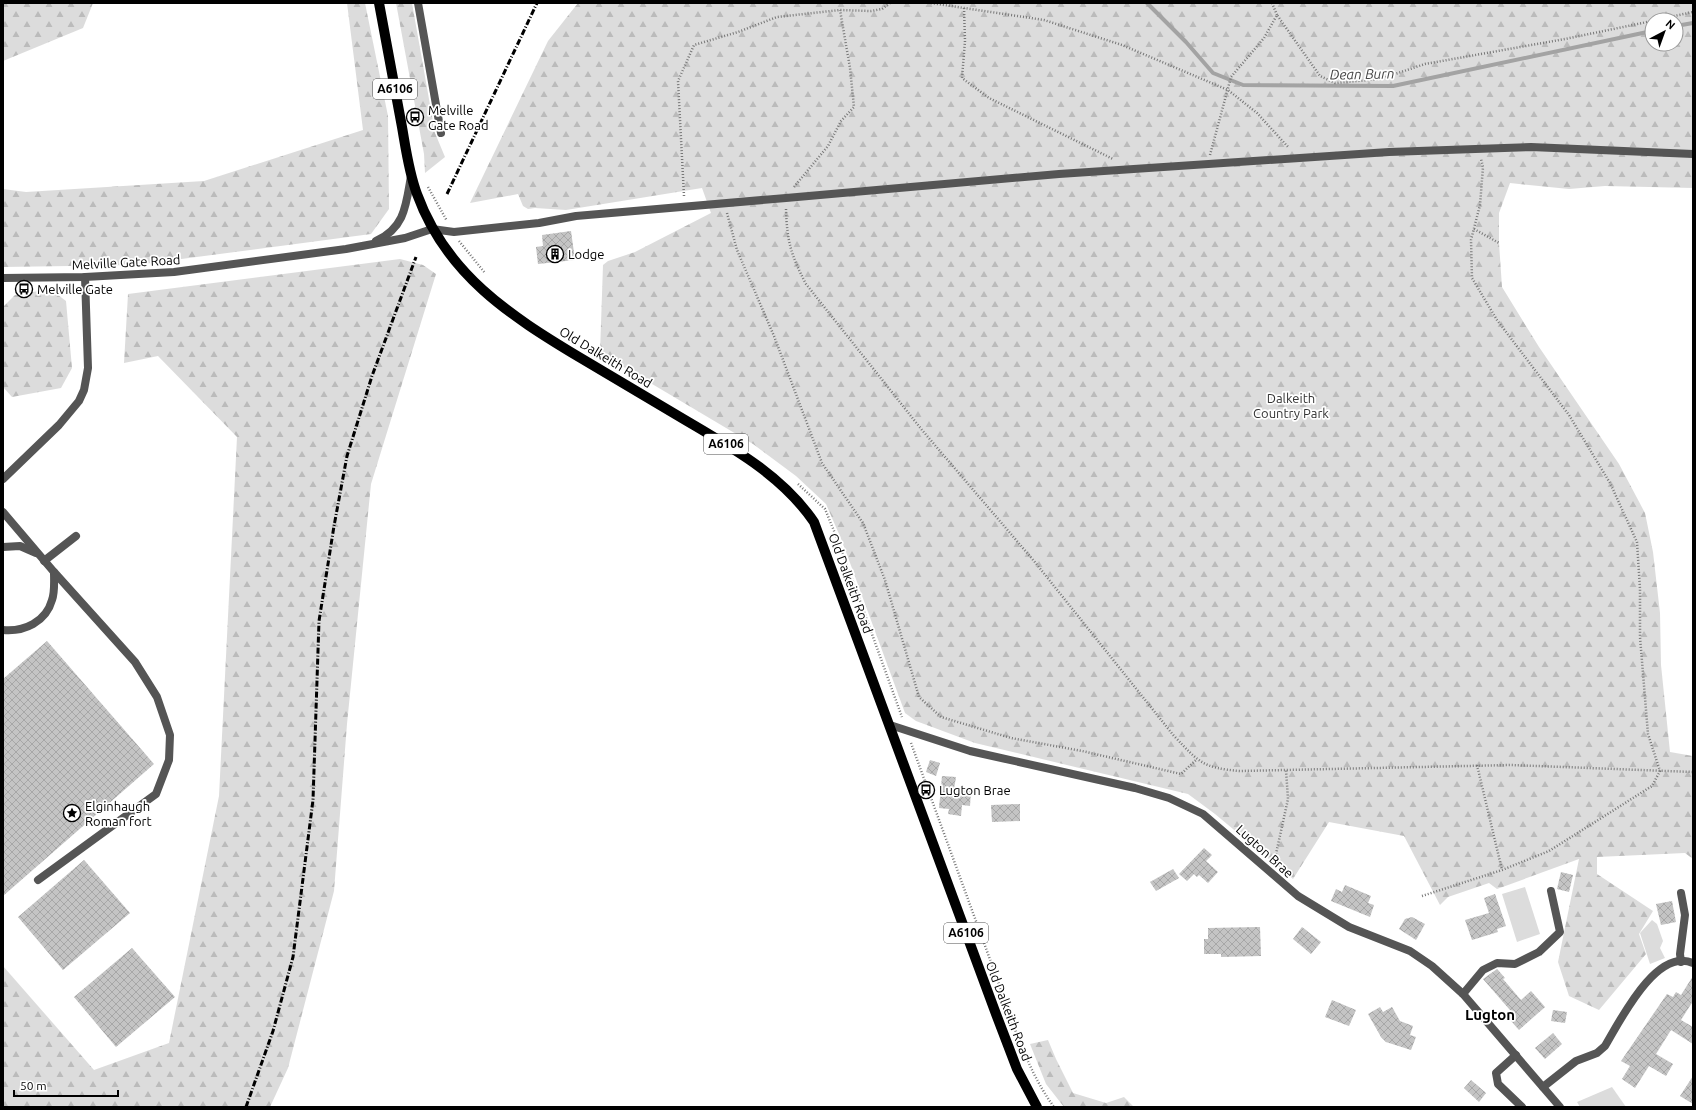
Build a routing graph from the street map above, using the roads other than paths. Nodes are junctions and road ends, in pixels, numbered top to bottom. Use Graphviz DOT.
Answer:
graph roads {
  1 [pos="379,3"];
  2 [pos="418,3"];
  3 [pos="441,133"];
  4 [pos="1693,154"];
  5 [pos="411,175"];
  6 [pos="432,229"];
  7 [pos="368,245"];
  8 [pos="85,277"];
  9 [pos="3,278"];
  10 [pos="3,479"];
  11 [pos="3,512"];
  12 [pos="76,536"];
  13 [pos="3,547"];
  14 [pos="38,555"];
  15 [pos="44,561"];
  16 [pos="54,572"];
  17 [pos="3,630"];
  18 [pos="890,725"];
  19 [pos="38,880"];
  20 [pos="1552,891"];
  21 [pos="1681,893"];
  22 [pos="1681,962"];
  23 [pos="1693,963"];
  24 [pos="1462,994"];
  25 [pos="1516,1055"];
  26 [pos="1543,1087"];
  27 [pos="1037,1107"];
  28 [pos="1522,1107"];
  29 [pos="1560,1107"];
  1 -- 5 [label="main road, A6106"];
  2 -- 3 [label="street"];
  4 -- 6 [label="street"];
  5 -- 6 [label="main road, A6106"];
  5 -- 7 [label="street, Melville Gate Road"];
  6 -- 7 [label="street, Melville Gate Road"];
  6 -- 18 [label="main road, Old Dalkeith Road / A6106"];
  7 -- 8 [label="street, Melville Gate Road"];
  8 -- 9 [label="street, Melville Gate Road"];
  8 -- 10 [label="street"];
  11 -- 14 [label="street"];
  12 -- 15 [label="street"];
  13 -- 14 [label="street"];
  14 -- 15 [label="street"];
  15 -- 16 [label="street"];
  16 -- 17 [label="street"];
  16 -- 19 [label="street"];
  18 -- 24 [label="street, Lugton Brae"];
  18 -- 27 [label="main road, Old Dalkeith Road / A6106"];
  20 -- 24 [label="street"];
  21 -- 22 [label="street"];
  22 -- 23 [label="street"];
  22 -- 26 [label="street"];
  24 -- 25 [label="street, Lugton Brae"];
  25 -- 26 [label="street, Lugton Brae"];
  25 -- 28 [label="street"];
  26 -- 29 [label="street, Lugton Brae"];
}
